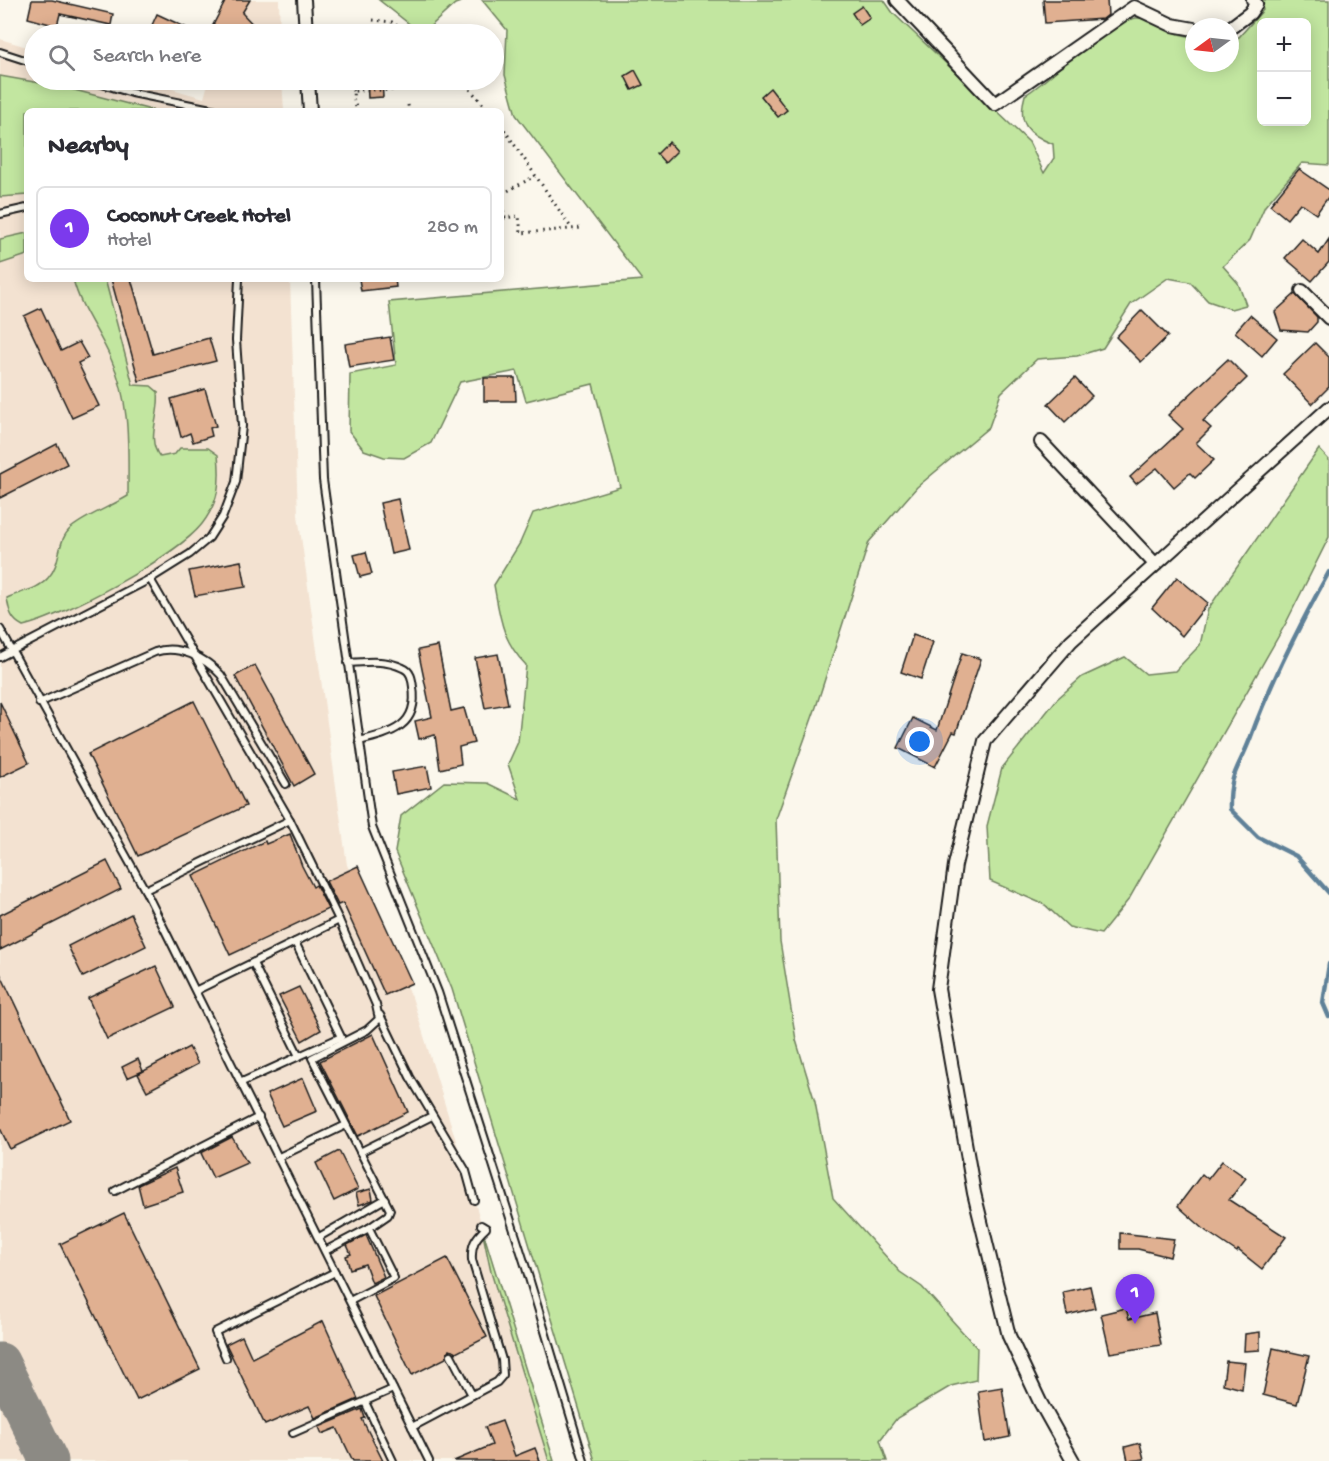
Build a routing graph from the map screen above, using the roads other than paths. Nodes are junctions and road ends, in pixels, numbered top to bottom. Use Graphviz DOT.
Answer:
graph roads {
  1 [pos="304,0"];
  2 [pos="897,0"];
  3 [pos="1253,0"];
  4 [pos="1239,21"];
  5 [pos="305,24"];
  6 [pos="1185,27"];
  7 [pos="0,52"];
  8 [pos="24,60"];
  9 [pos="122,90"];
  10 [pos="309,90"];
  11 [pos="206,108"];
  12 [pos="310,108"];
  13 [pos="24,209"];
  14 [pos="0,214"];
  15 [pos="239,282"];
  16 [pos="316,282"];
  17 [pos="1302,291"];
  18 [pos="1329,318"];
  19 [pos="1329,408"];
  20 [pos="1041,442"];
  21 [pos="1155,564"];
  22 [pos="150,579"];
  23 [pos="0,629"];
  24 [pos="10,652"];
  25 [pos="0,657"];
  26 [pos="196,658"];
  27 [pos="348,663"];
  28 [pos="39,703"];
  29 [pos="359,741"];
  30 [pos="286,784"];
  31 [pos="290,820"];
  32 [pos="145,890"];
  33 [pos="339,920"];
  34 [pos="295,942"];
  35 [pos="253,963"];
  36 [pos="197,990"];
  37 [pos="379,1012"];
  38 [pos="299,1056"];
  39 [pos="242,1082"];
  40 [pos="432,1116"];
  41 [pos="259,1117"];
  42 [pos="346,1125"];
  43 [pos="360,1152"];
  44 [pos="279,1157"];
  45 [pos="115,1191"];
  46 [pos="385,1199"];
  47 [pos="474,1200"];
  48 [pos="481,1225"];
  49 [pos="369,1228"];
  50 [pos="319,1237"];
  51 [pos="325,1251"];
  52 [pos="335,1272"];
  53 [pos="350,1301"];
  54 [pos="452,1355"];
  55 [pos="226,1358"];
  56 [pos="393,1389"];
  57 [pos="472,1395"];
  58 [pos="365,1402"];
  59 [pos="412,1427"];
  60 [pos="292,1433"];
  61 [pos="393,1461"];
  62 [pos="429,1461"];
  63 [pos="584,1461"];
  64 [pos="1073,1461"];
  1 -- 5 [label="street"];
  2 -- 6 [label="street"];
  3 -- 4 [label="street"];
  7 -- 8 [label="lane"];
  9 -- 11 [label="lane"];
  10 -- 12 [label="street"];
  13 -- 14 [label="lane"];
  15 -- 22 [label="lane"];
  16 -- 27 [label="lane"];
  17 -- 18 [label="street"];
  19 -- 21 [label="street"];
  20 -- 21 [label="street"];
  21 -- 64 [label="street"];
  22 -- 24 [label="lane"];
  22 -- 26 [label="lane"];
  23 -- 24 [label="lane"];
  24 -- 25 [label="lane"];
  24 -- 28 [label="lane"];
  26 -- 28 [label="lane"];
  26 -- 30 [label="lane"];
  26 -- 31 [label="lane"];
  27 -- 29 [label="lane"];
  27 -- 29 [label="lane"];
  28 -- 32 [label="lane"];
  29 -- 63 [label="lane"];
  31 -- 32 [label="lane"];
  31 -- 33 [label="lane"];
  32 -- 36 [label="lane"];
  33 -- 34 [label="lane"];
  33 -- 37 [label="lane"];
  34 -- 35 [label="lane"];
  34 -- 38 [label="lane"];
  35 -- 36 [label="lane"];
  35 -- 38 [label="lane"];
  36 -- 39 [label="lane"];
  37 -- 40 [label="lane"];
  37 -- 42 [label="lane"];
  38 -- 39 [label="lane"];
  39 -- 41 [label="lane"];
  40 -- 43 [label="lane"];
  40 -- 47 [label="lane"];
  41 -- 44 [label="lane"];
  41 -- 45 [label="lane"];
  42 -- 43 [label="lane"];
  42 -- 44 [label="lane"];
  43 -- 46 [label="lane"];
  44 -- 50 [label="lane"];
  46 -- 49 [label="lane"];
  46 -- 50 [label="lane"];
  48 -- 57 [label="lane"];
  49 -- 51 [label="lane"];
  49 -- 53 [label="lane"];
  50 -- 51 [label="lane"];
  51 -- 52 [label="lane"];
  52 -- 53 [label="lane"];
  52 -- 55 [label="lane"];
  53 -- 56 [label="lane"];
  54 -- 57 [label="lane"];
  56 -- 58 [label="lane"];
  56 -- 59 [label="lane"];
  57 -- 59 [label="lane"];
  58 -- 60 [label="lane"];
  58 -- 61 [label="lane"];
  59 -- 62 [label="lane"];
}
